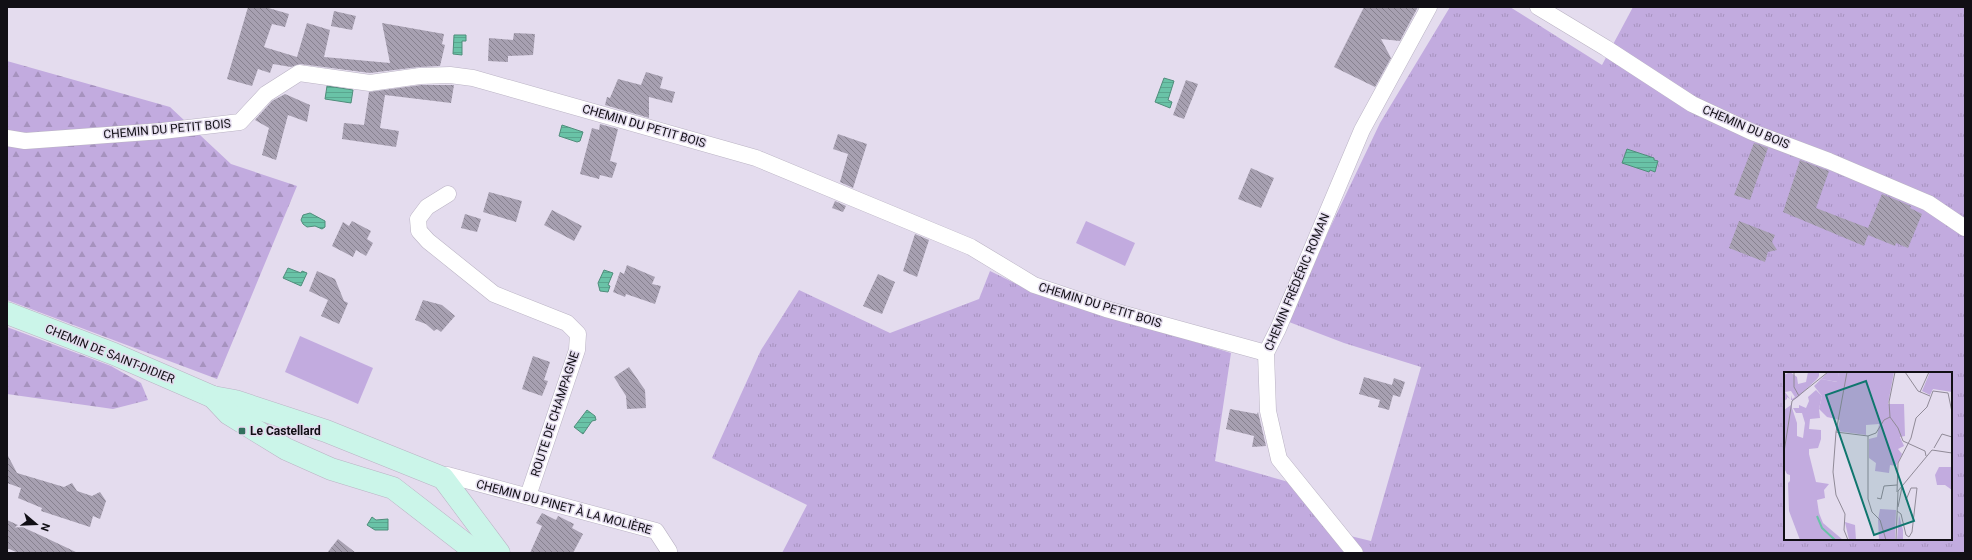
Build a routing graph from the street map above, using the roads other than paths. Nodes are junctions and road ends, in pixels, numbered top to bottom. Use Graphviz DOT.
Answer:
graph roads {
  1 [pos="1429,7"];
  2 [pos="1538,7"];
  3 [pos="7,138"];
  4 [pos="448,194"];
  5 [pos="1965,228"];
  6 [pos="7,313"];
  7 [pos="1266,354"];
  8 [pos="213,397"];
  9 [pos="443,478"];
  10 [pos="528,496"];
  11 [pos="667,552"];
  12 [pos="477,553"];
  13 [pos="499,553"];
  14 [pos="1355,553"];
  1 -- 7 [label="street, CHEMIN FRÉDÉRIC ROMAN"];
  2 -- 5 [label="street, CHEMIN DU BOIS"];
  3 -- 7 [label="street, CHEMIN DU PETIT BOIS"];
  4 -- 10 [label="street, ROUTE DE CHAMPAGNE"];
  6 -- 8 [label="street, CHEMIN DE SAINT-DIDIER"];
  7 -- 14 [label="street, CHEMIN FRÉDÉRIC ROMAN"];
  8 -- 9 [label="street"];
  8 -- 12 [label="street"];
  9 -- 10 [label="street, CHEMIN DU PINET À LA MOLIÈRE"];
  9 -- 13 [label="street"];
  10 -- 11 [label="street, CHEMIN DU PINET À LA MOLIÈRE"];
}
